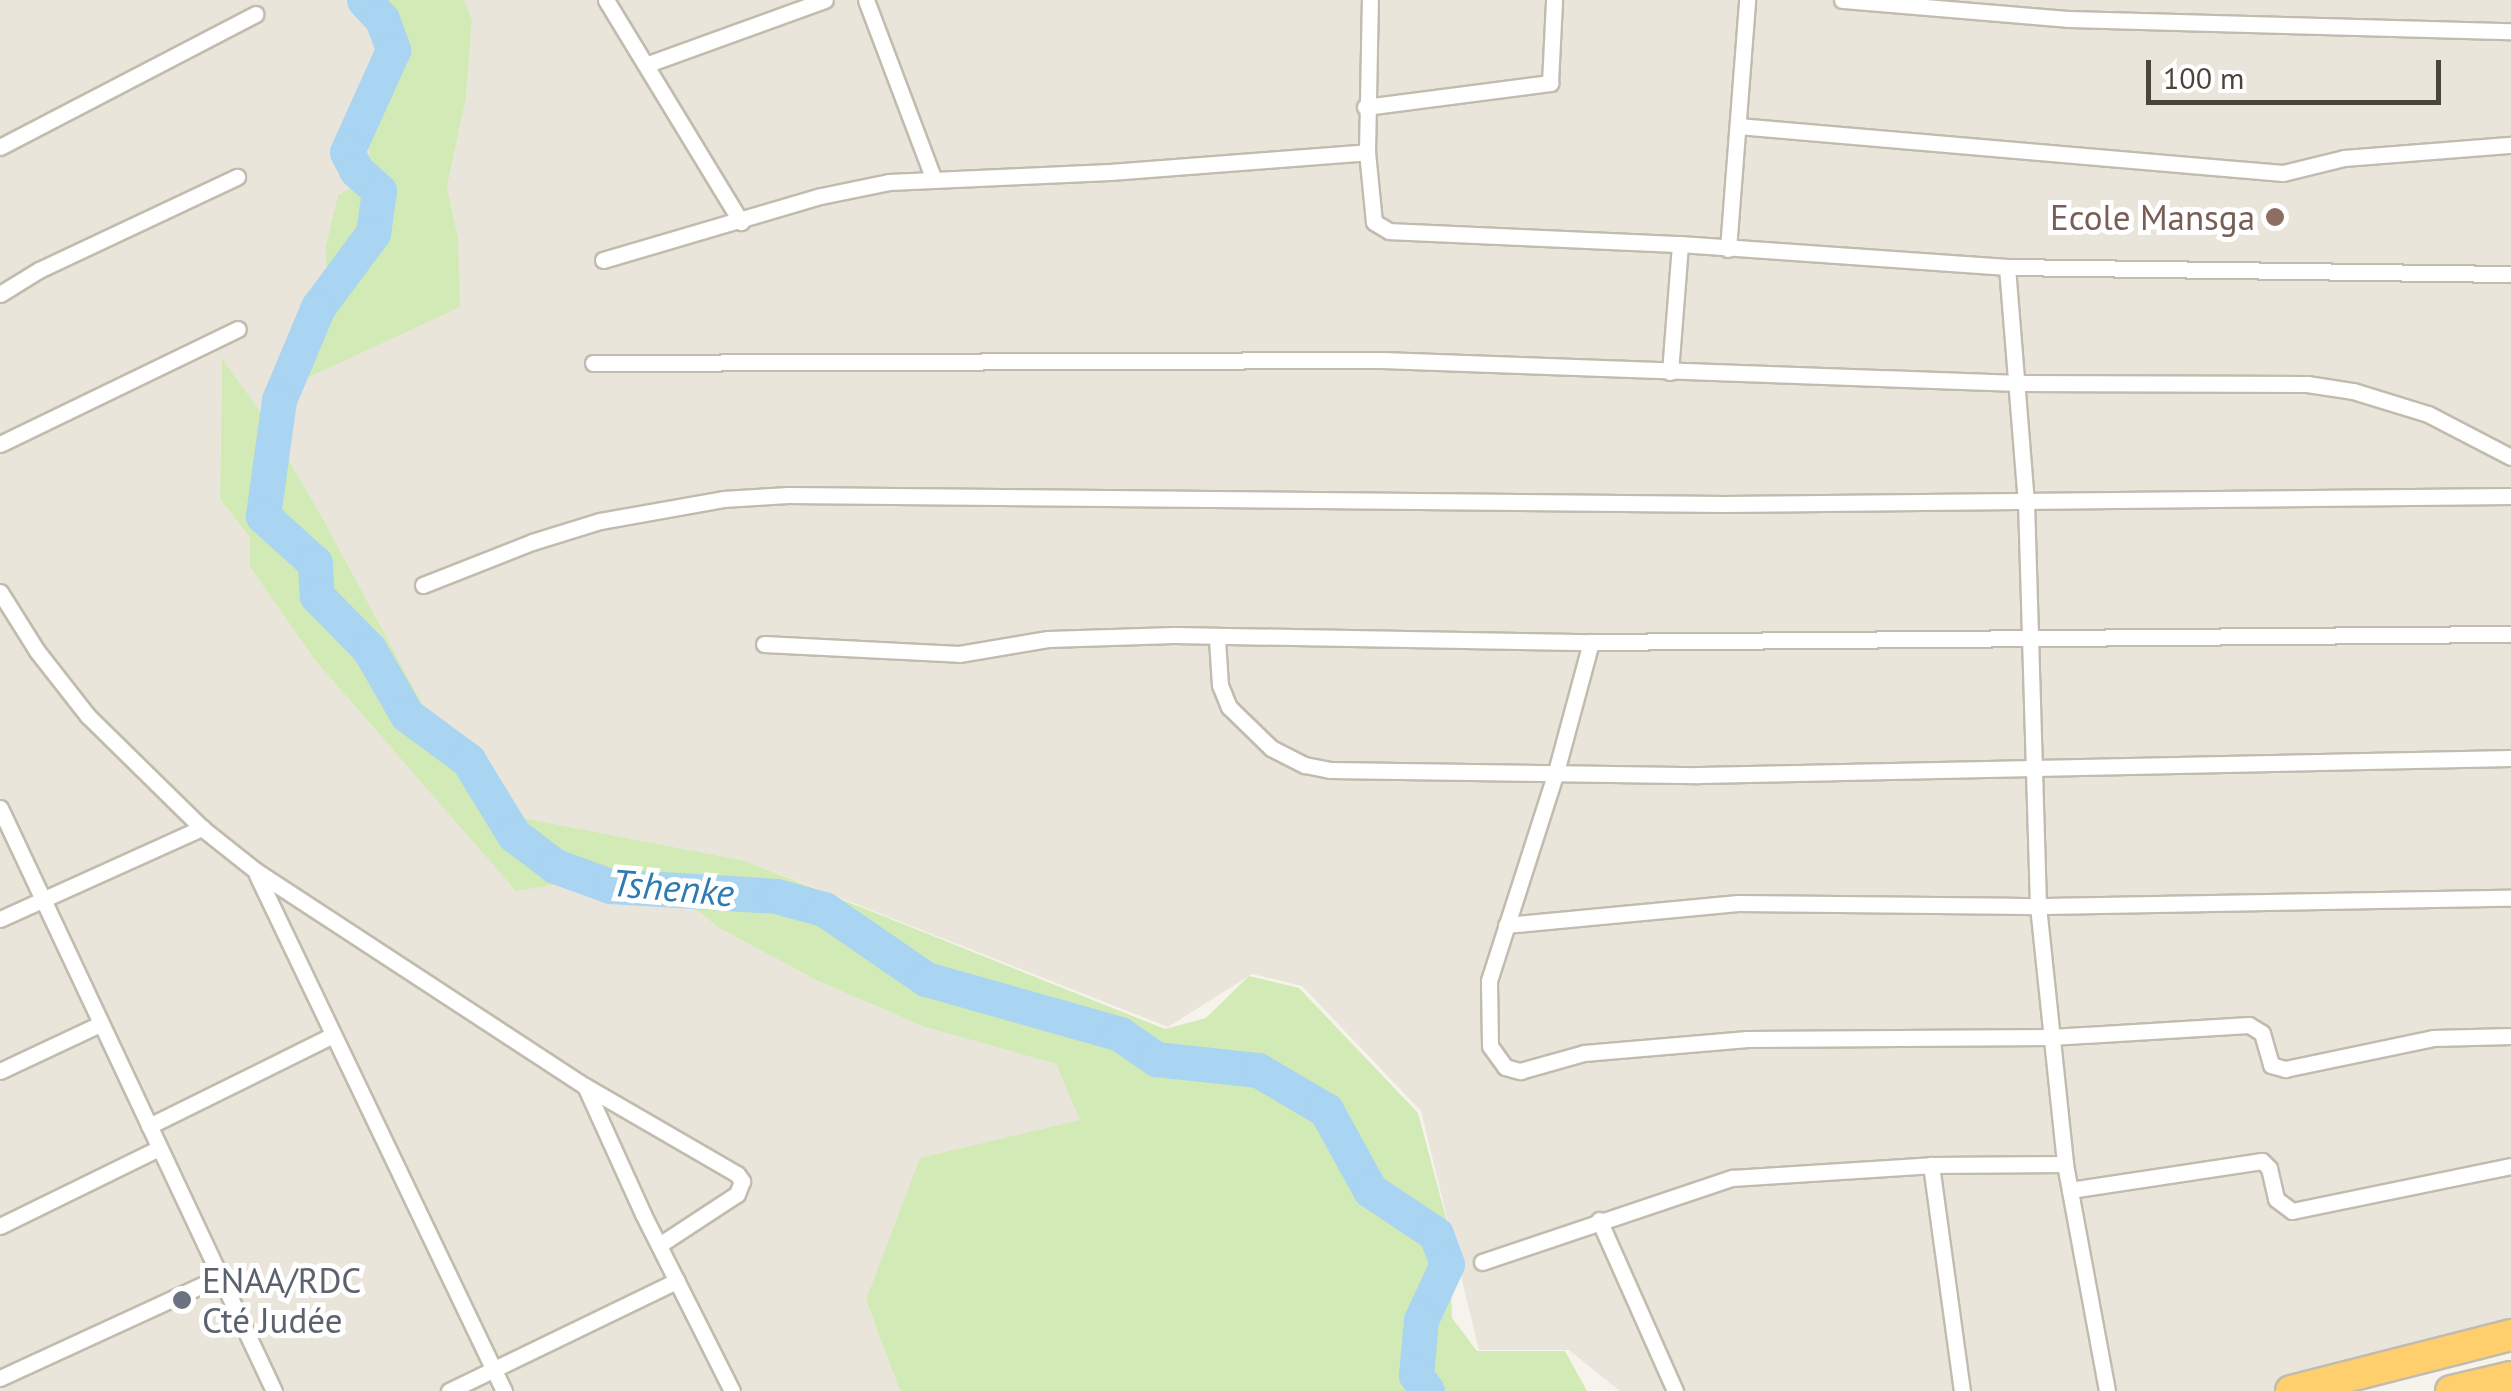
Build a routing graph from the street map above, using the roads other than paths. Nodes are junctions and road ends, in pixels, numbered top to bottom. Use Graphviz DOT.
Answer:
graph roads {
  1 [pos="606,0"];
  2 [pos="826,0"];
  3 [pos="866,0"];
  4 [pos="1370,0"];
  5 [pos="1554,0"];
  6 [pos="1747,0"];
  7 [pos="1842,0"];
  8 [pos="783,8"];
  9 [pos="255,14"];
  10 [pos="2511,32"];
  11 [pos="648,64"];
  12 [pos="1365,107"];
  13 [pos="1738,126"];
  14 [pos="2511,144"];
  15 [pos="0,147"];
  16 [pos="1367,152"];
  17 [pos="237,176"];
  18 [pos="934,180"];
  19 [pos="741,222"];
  20 [pos="1680,244"];
  21 [pos="1728,250"];
  22 [pos="603,260"];
  23 [pos="2007,266"];
  24 [pos="2511,274"];
  25 [pos="0,294"];
  26 [pos="238,329"];
  27 [pos="593,363"];
  28 [pos="1670,372"];
  29 [pos="2019,383"];
  30 [pos="0,444"];
  31 [pos="2511,457"];
  32 [pos="2511,496"];
  33 [pos="2026,501"];
  34 [pos="422,585"];
  35 [pos="0,592"];
  36 [pos="2511,634"];
  37 [pos="2028,638"];
  38 [pos="1217,639"];
  39 [pos="1591,642"];
  40 [pos="764,644"];
  41 [pos="2511,758"];
  42 [pos="2032,768"];
  43 [pos="1554,775"];
  44 [pos="0,808"];
  45 [pos="202,828"];
  46 [pos="256,871"];
  47 [pos="2511,898"];
  48 [pos="40,901"];
  49 [pos="2038,906"];
  50 [pos="0,919"];
  51 [pos="1506,925"];
  52 [pos="100,1024"];
  53 [pos="331,1036"];
  54 [pos="2511,1036"];
  55 [pos="2051,1037"];
  56 [pos="0,1071"];
  57 [pos="585,1086"];
  58 [pos="149,1126"];
  59 [pos="159,1148"];
  60 [pos="2065,1164"];
  61 [pos="1930,1165"];
  62 [pos="2511,1166"];
  63 [pos="2070,1190"];
  64 [pos="1599,1220"];
  65 [pos="0,1226"];
  66 [pos="659,1246"];
  67 [pos="1482,1262"];
  68 [pos="220,1276"];
  69 [pos="677,1281"];
  70 [pos="2511,1335"];
  71 [pos="493,1371"];
  72 [pos="2511,1377"];
  73 [pos="0,1378"];
  74 [pos="274,1391"];
  75 [pos="449,1391"];
  76 [pos="504,1391"];
  77 [pos="732,1391"];
  78 [pos="1675,1391"];
  79 [pos="1962,1391"];
  80 [pos="2107,1391"];
  81 [pos="2291,1391"];
  82 [pos="2451,1391"];
  1 -- 11 [label="street"];
  2 -- 8 [label="street"];
  3 -- 18 [label="street"];
  4 -- 12 [label="street"];
  5 -- 12 [label="street"];
  6 -- 13 [label="street"];
  7 -- 10 [label="street"];
  8 -- 11 [label="street"];
  9 -- 15 [label="street"];
  11 -- 19 [label="street"];
  12 -- 16 [label="street"];
  13 -- 14 [label="street"];
  13 -- 21 [label="street"];
  16 -- 18 [label="street"];
  16 -- 20 [label="street"];
  17 -- 25 [label="street"];
  18 -- 19 [label="street"];
  19 -- 22 [label="street"];
  20 -- 21 [label="street"];
  20 -- 28 [label="street"];
  21 -- 23 [label="street"];
  23 -- 24 [label="street"];
  23 -- 29 [label="street"];
  26 -- 30 [label="street"];
  27 -- 28 [label="street"];
  28 -- 29 [label="street"];
  29 -- 31 [label="street"];
  29 -- 33 [label="street"];
  32 -- 33 [label="street"];
  33 -- 34 [label="street"];
  33 -- 37 [label="street"];
  35 -- 45 [label="street"];
  36 -- 37 [label="street"];
  37 -- 39 [label="street"];
  37 -- 42 [label="street"];
  38 -- 39 [label="street"];
  38 -- 40 [label="street"];
  38 -- 43 [label="street"];
  39 -- 43 [label="street"];
  41 -- 42 [label="street"];
  42 -- 43 [label="street"];
  42 -- 49 [label="street"];
  43 -- 51 [label="street"];
  44 -- 48 [label="street"];
  45 -- 46 [label="street"];
  45 -- 48 [label="street"];
  46 -- 53 [label="street"];
  46 -- 57 [label="street"];
  47 -- 49 [label="street"];
  48 -- 50 [label="street"];
  48 -- 52 [label="street"];
  49 -- 51 [label="street"];
  49 -- 55 [label="street"];
  51 -- 55 [label="street"];
  52 -- 56 [label="street"];
  52 -- 58 [label="street"];
  53 -- 58 [label="street"];
  53 -- 71 [label="street"];
  54 -- 55 [label="street"];
  55 -- 60 [label="street"];
  57 -- 66 [label="street"];
  57 -- 66 [label="street"];
  58 -- 59 [label="street"];
  59 -- 65 [label="street"];
  59 -- 68 [label="street"];
  60 -- 61 [label="street"];
  60 -- 63 [label="street"];
  61 -- 64 [label="street"];
  61 -- 79 [label="street"];
  62 -- 63 [label="street"];
  63 -- 80 [label="street"];
  64 -- 67 [label="street"];
  64 -- 78 [label="street"];
  66 -- 69 [label="street"];
  68 -- 73 [label="street"];
  68 -- 74 [label="street"];
  69 -- 71 [label="street"];
  69 -- 77 [label="street"];
  70 -- 81 [label="highway"];
  71 -- 75 [label="street"];
  71 -- 76 [label="street"];
  72 -- 82 [label="highway"];
}
